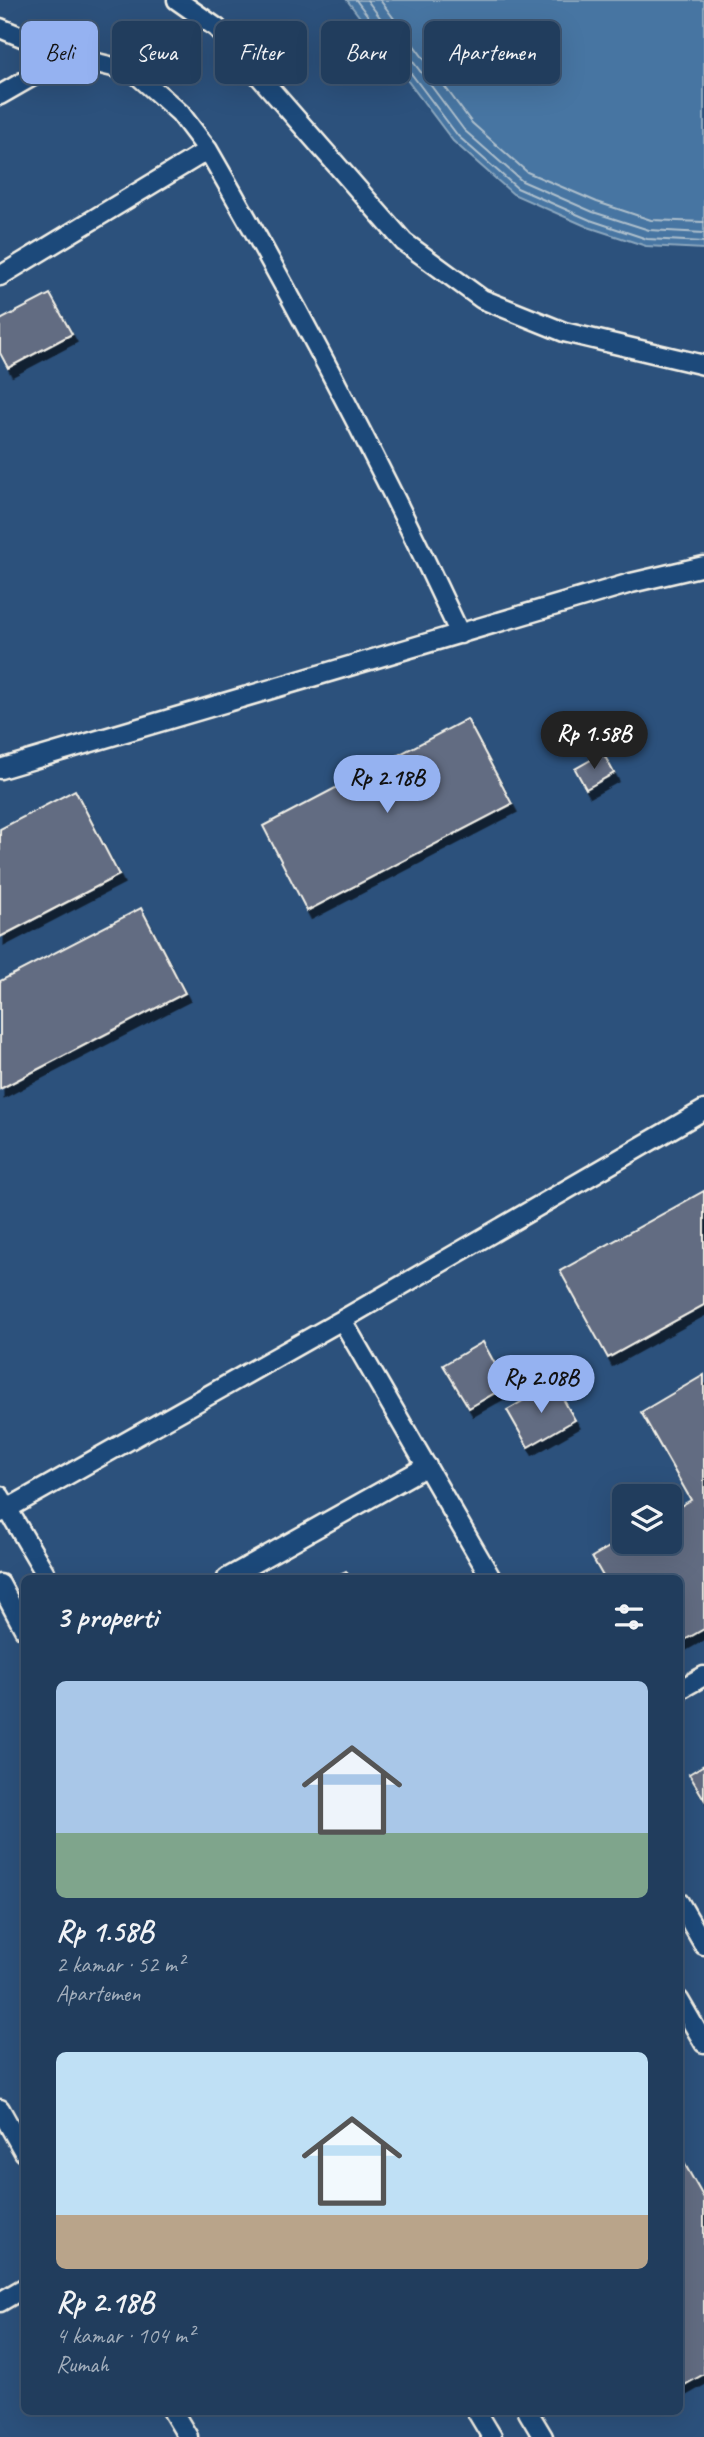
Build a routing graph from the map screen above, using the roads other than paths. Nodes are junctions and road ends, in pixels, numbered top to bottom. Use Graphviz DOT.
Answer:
graph roads {
  1 [pos="177,0"];
  2 [pos="0,28"];
  3 [pos="21,37"];
  4 [pos="98,63"];
  5 [pos="21,83"];
  6 [pos="0,95"];
  7 [pos="208,150"];
  8 [pos="0,276"];
  9 [pos="704,365"];
  10 [pos="704,566"];
  11 [pos="460,634"];
  12 [pos="0,769"];
  13 [pos="704,1110"];
  14 [pos="342,1320"];
  15 [pos="427,1466"];
  16 [pos="3,1505"];
  17 [pos="46,1575"];
  18 [pos="232,1575"];
  19 [pos="489,1575"];
  20 [pos="0,1584"];
  21 [pos="21,1623"];
  22 [pos="704,1676"];
  23 [pos="683,1688"];
  24 [pos="683,1909"];
  25 [pos="704,1945"];
  26 [pos="683,2007"];
  27 [pos="704,2043"];
  28 [pos="0,2109"];
  29 [pos="21,2147"];
  30 [pos="21,2290"];
  31 [pos="0,2302"];
  32 [pos="175,2415"];
  33 [pos="479,2415"];
  34 [pos="530,2415"];
  35 [pos="188,2437"];
  36 [pos="492,2437"];
  37 [pos="543,2437"];
  1 -- 9 [label="lane"];
  2 -- 3 [label="lane"];
  4 -- 7 [label="lane"];
  5 -- 6 [label="lane"];
  7 -- 8 [label="lane"];
  7 -- 11 [label="lane"];
  10 -- 11 [label="lane"];
  11 -- 12 [label="lane"];
  13 -- 14 [label="lane"];
  14 -- 15 [label="lane"];
  14 -- 16 [label="lane"];
  15 -- 18 [label="lane"];
  15 -- 19 [label="lane"];
  16 -- 17 [label="lane"];
  20 -- 21 [label="lane"];
  22 -- 23 [label="lane"];
  24 -- 25 [label="lane"];
  26 -- 27 [label="lane"];
  28 -- 29 [label="lane"];
  30 -- 31 [label="lane"];
  32 -- 35 [label="lane"];
  33 -- 36 [label="lane"];
  34 -- 37 [label="lane"];
}
